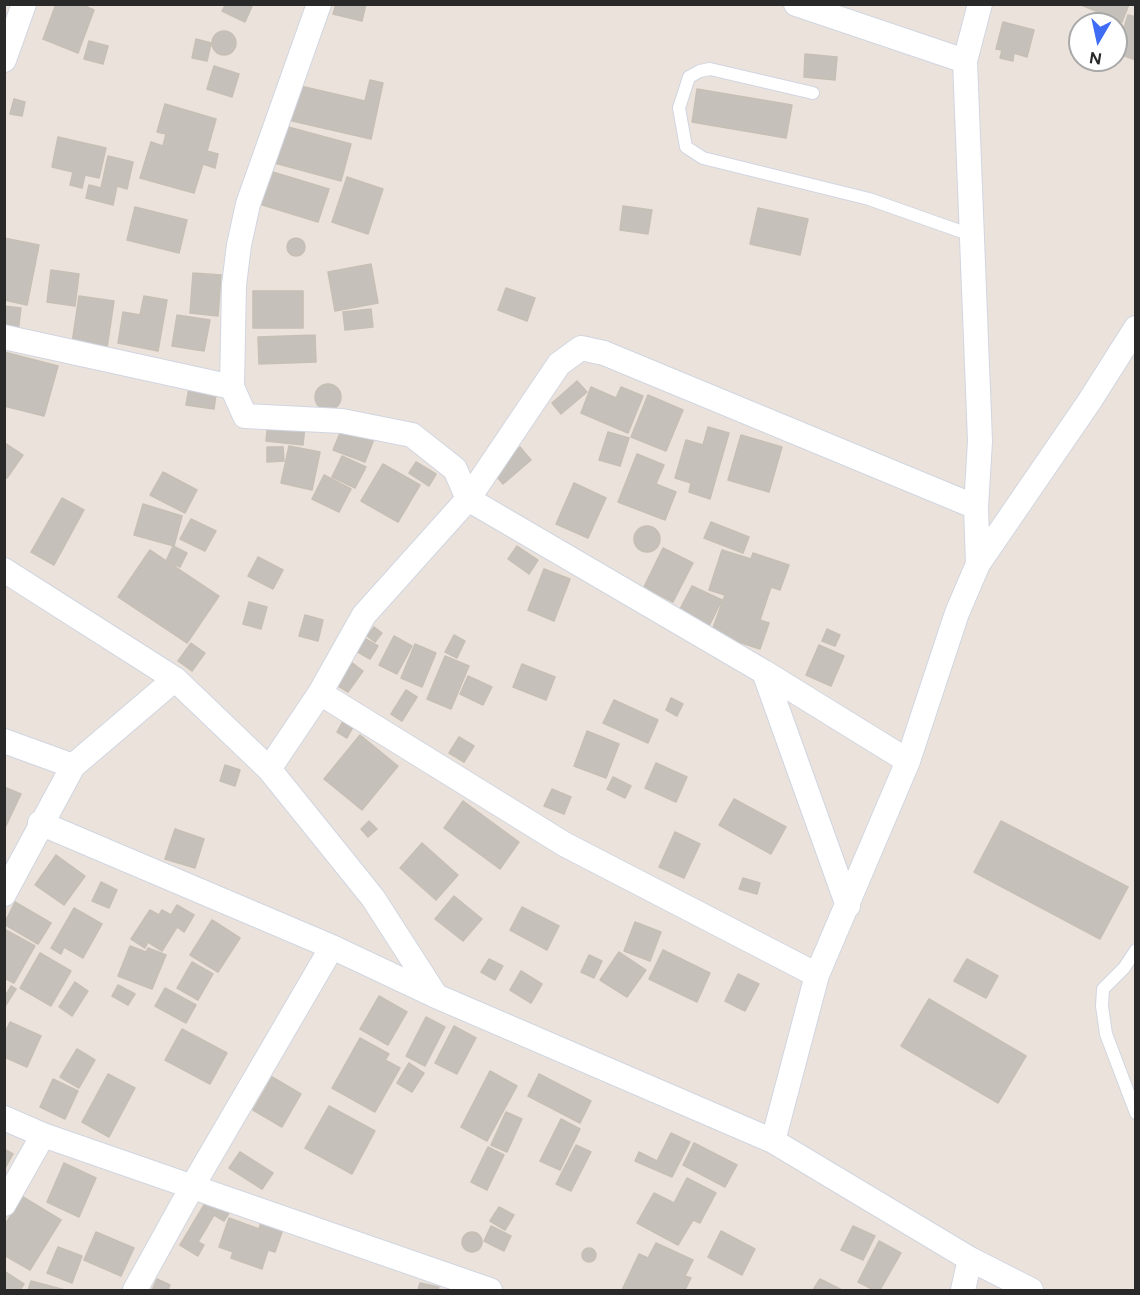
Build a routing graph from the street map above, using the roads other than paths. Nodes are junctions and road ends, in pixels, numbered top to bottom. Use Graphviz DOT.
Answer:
graph roads {
  1 [pos="24,4"];
  2 [pos="319,4"];
  3 [pos="980,4"];
  4 [pos="800,5"];
  5 [pos="4,60"];
  6 [pos="965,61"];
  7 [pos="813,93"];
  8 [pos="971,235"];
  9 [pos="1136,328"];
  10 [pos="4,337"];
  11 [pos="232,387"];
  12 [pos="468,500"];
  13 [pos="975,507"];
  14 [pos="978,564"];
  15 [pos="4,570"];
  16 [pos="764,672"];
  17 [pos="175,679"];
  18 [pos="320,693"];
  19 [pos="4,741"];
  20 [pos="908,761"];
  21 [pos="73,766"];
  22 [pos="269,769"];
  23 [pos="40,823"];
  24 [pos="4,894"];
  25 [pos="848,906"];
  26 [pos="332,947"];
  27 [pos="1136,950"];
  28 [pos="817,975"];
  29 [pos="436,996"];
  30 [pos="1136,1113"];
  31 [pos="4,1118"];
  32 [pos="44,1135"];
  33 [pos="773,1141"];
  34 [pos="192,1186"];
  35 [pos="4,1204"];
  36 [pos="970,1259"];
  37 [pos="480,1289"];
  38 [pos="135,1290"];
  39 [pos="963,1290"];
  40 [pos="1031,1290"];
  1 -- 5 [label="street"];
  2 -- 11 [label="street"];
  3 -- 6 [label="street"];
  4 -- 6 [label="street"];
  6 -- 8 [label="street"];
  7 -- 8 [label="lane"];
  8 -- 13 [label="street"];
  9 -- 14 [label="street"];
  10 -- 11 [label="street"];
  11 -- 12 [label="street"];
  12 -- 13 [label="street"];
  12 -- 16 [label="street"];
  12 -- 18 [label="street"];
  13 -- 14 [label="street"];
  14 -- 20 [label="street"];
  15 -- 17 [label="street"];
  16 -- 20 [label="street"];
  16 -- 25 [label="street"];
  17 -- 21 [label="street"];
  17 -- 22 [label="street"];
  18 -- 22 [label="street"];
  18 -- 28 [label="street"];
  19 -- 21 [label="street"];
  20 -- 25 [label="street"];
  21 -- 23 [label="street"];
  22 -- 29 [label="street"];
  23 -- 24 [label="street"];
  23 -- 26 [label="street"];
  25 -- 28 [label="street"];
  26 -- 29 [label="street"];
  26 -- 34 [label="street"];
  27 -- 30 [label="lane"];
  28 -- 33 [label="street"];
  29 -- 33 [label="street"];
  31 -- 32 [label="street"];
  32 -- 34 [label="street"];
  32 -- 35 [label="street"];
  33 -- 36 [label="street"];
  34 -- 37 [label="street"];
  34 -- 38 [label="street"];
  36 -- 39 [label="street"];
  36 -- 40 [label="street"];
}
